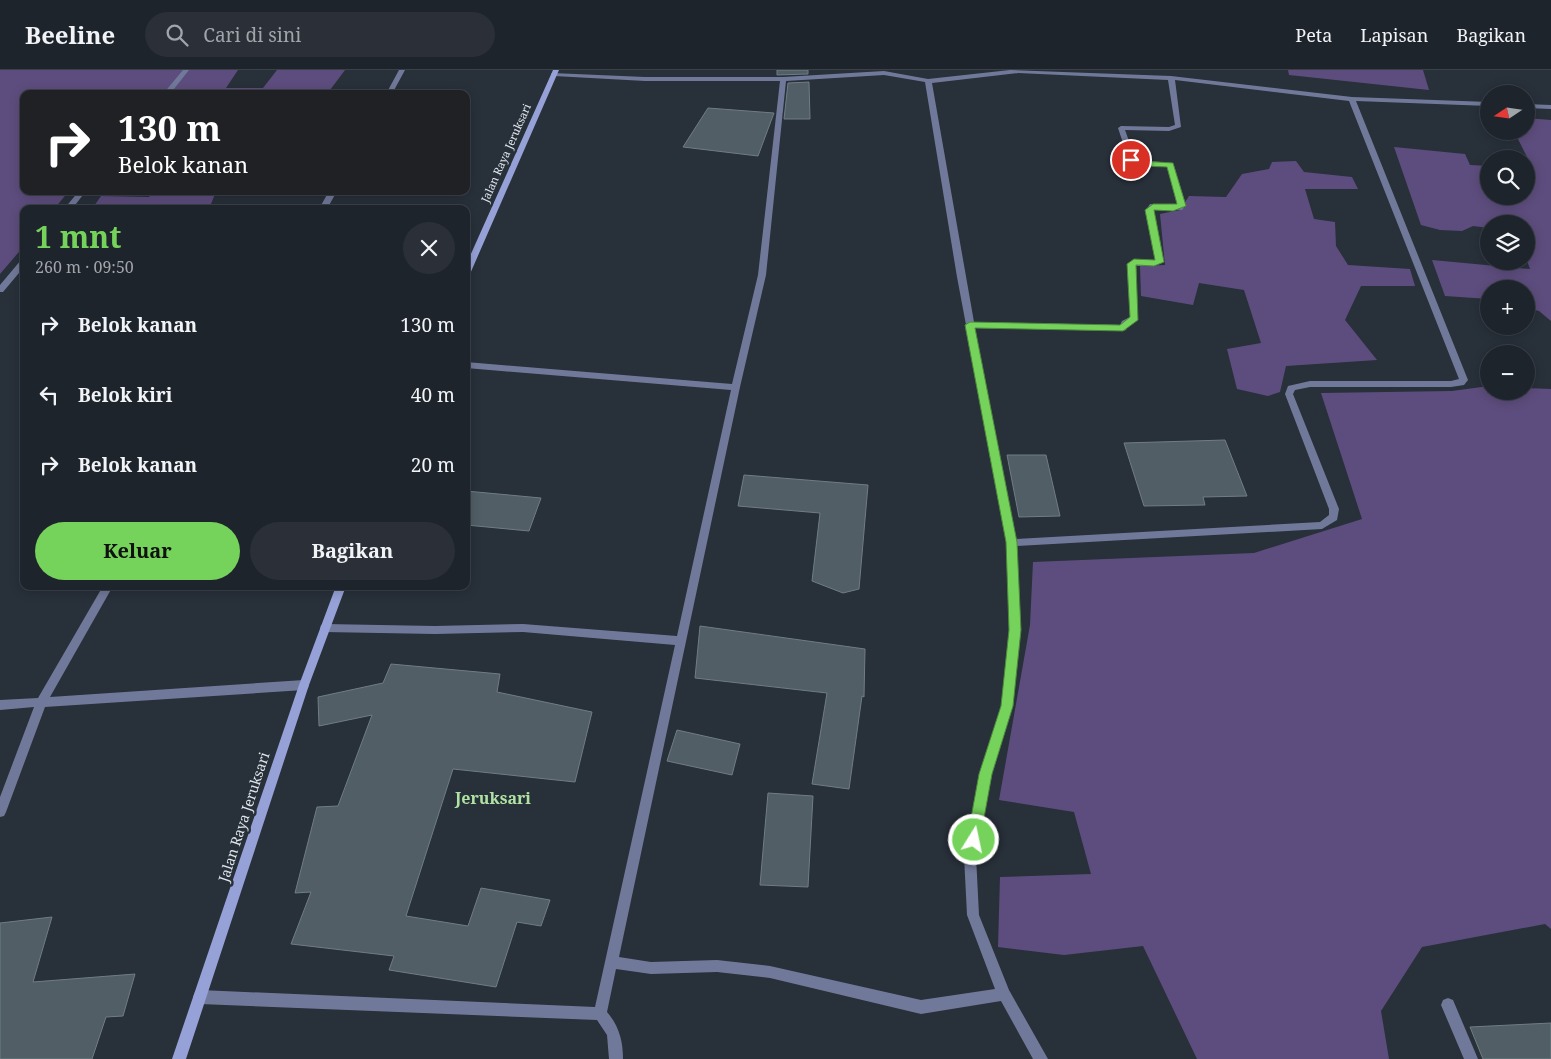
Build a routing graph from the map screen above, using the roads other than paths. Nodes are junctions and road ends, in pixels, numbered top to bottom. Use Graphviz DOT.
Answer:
graph roads {
  1 [pos="186,70"];
  2 [pos="402,70"];
  3 [pos="1011,70"];
  4 [pos="555,72"];
  5 [pos="884,72"];
  6 [pos="1161,74"];
  7 [pos="1171,78"];
  8 [pos="783,79"];
  9 [pos="928,81"];
  10 [pos="169,90"];
  11 [pos="391,90"];
  12 [pos="1352,99"];
  13 [pos="1480,104"];
  14 [pos="1535,106"];
  15 [pos="1551,107"];
  16 [pos="80,195"];
  17 [pos="71,205"];
  18 [pos="470,265"];
  19 [pos="20,267"];
  20 [pos="0,290"];
  21 [pos="970,325"];
  22 [pos="470,365"];
  23 [pos="736,387"];
  24 [pos="1012,542"];
  25 [pos="106,590"];
  26 [pos="339,590"];
  27 [pos="325,628"];
  28 [pos="681,641"];
  29 [pos="304,685"];
  30 [pos="42,701"];
  31 [pos="0,705"];
  32 [pos="0,812"];
  33 [pos="612,962"];
  34 [pos="1004,994"];
  35 [pos="200,996"];
  36 [pos="1448,1005"];
  37 [pos="600,1014"];
  38 [pos="179,1059"];
  39 [pos="616,1059"];
  40 [pos="1042,1059"];
  41 [pos="1471,1059"];
  1 -- 10 [label="street"];
  2 -- 11 [label="street"];
  3 -- 6 [label="street"];
  3 -- 9 [label="street"];
  4 -- 8 [label="street"];
  4 -- 18 [label="street, Jalan Raya Jeruksari"];
  5 -- 8 [label="street"];
  5 -- 9 [label="street"];
  6 -- 7 [label="street"];
  7 -- 12 [label="street"];
  7 -- 21 [label="street"];
  8 -- 23 [label="street"];
  9 -- 21 [label="street"];
  12 -- 13 [label="street"];
  12 -- 24 [label="street"];
  14 -- 15 [label="street"];
  16 -- 17 [label="street"];
  19 -- 20 [label="street"];
  21 -- 24 [label="street"];
  22 -- 23 [label="street"];
  23 -- 28 [label="street"];
  24 -- 34 [label="street"];
  25 -- 30 [label="street"];
  26 -- 27 [label="street, Jalan Raya Jeruksari"];
  27 -- 28 [label="street"];
  27 -- 29 [label="street, Jalan Raya Jeruksari"];
  28 -- 33 [label="street"];
  29 -- 30 [label="street"];
  29 -- 35 [label="street, Jalan Raya Jeruksari"];
  30 -- 31 [label="street"];
  30 -- 32 [label="street"];
  33 -- 34 [label="street"];
  33 -- 37 [label="street"];
  34 -- 40 [label="street"];
  35 -- 37 [label="street"];
  35 -- 38 [label="street, Jalan Raya Jeruksari"];
  36 -- 41 [label="street"];
  37 -- 39 [label="street"];
}
